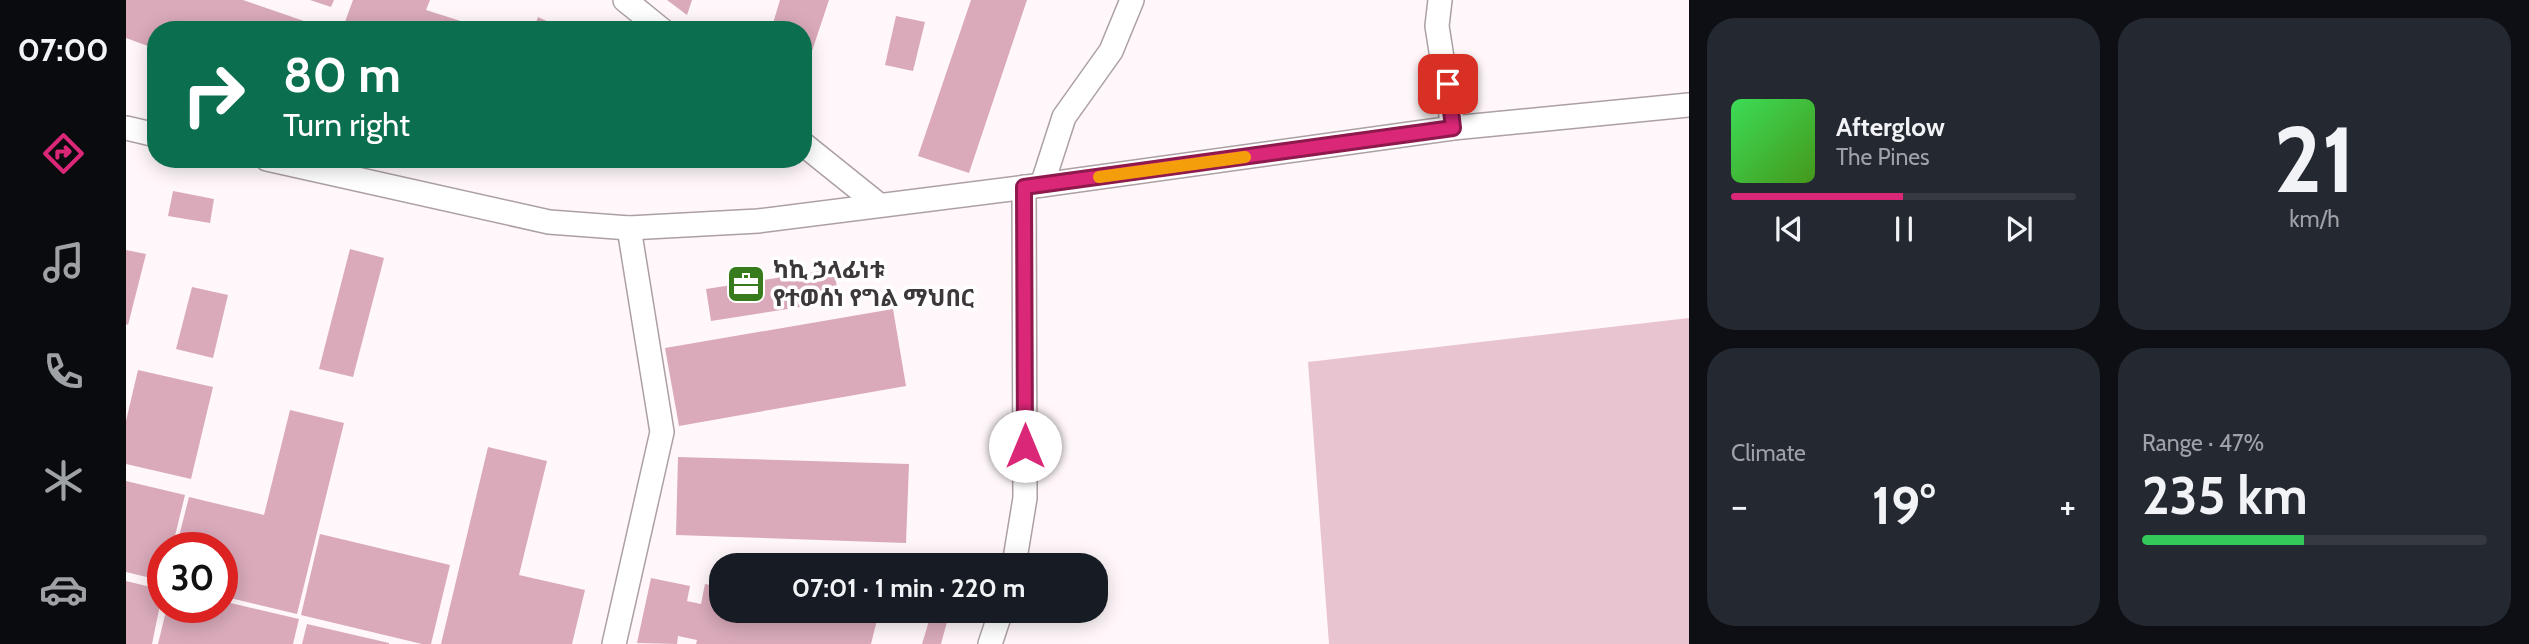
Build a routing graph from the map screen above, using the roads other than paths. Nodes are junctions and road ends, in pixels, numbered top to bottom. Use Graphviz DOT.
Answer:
graph roads {
  1 [pos="1132,0"];
  2 [pos="1440,0"];
  3 [pos="627,1"];
  4 [pos="651,21"];
  5 [pos="1689,105"];
  6 [pos="126,128"];
  7 [pos="1453,128"];
  8 [pos="147,133"];
  9 [pos="812,151"];
  10 [pos="307,168"];
  11 [pos="1033,186"];
  12 [pos="878,205"];
  13 [pos="629,228"];
  14 [pos="1016,553"];
  15 [pos="997,623"];
  16 [pos="614,644"];
  17 [pos="990,644"];
  1 -- 11 [label="street"];
  2 -- 7 [label="street"];
  3 -- 4 [label="street"];
  5 -- 7 [label="street"];
  6 -- 8 [label="street"];
  7 -- 11 [label="street"];
  9 -- 12 [label="street"];
  10 -- 13 [label="street"];
  11 -- 12 [label="street"];
  11 -- 14 [label="street"];
  12 -- 13 [label="street"];
  13 -- 16 [label="street"];
  15 -- 17 [label="street"];
}
